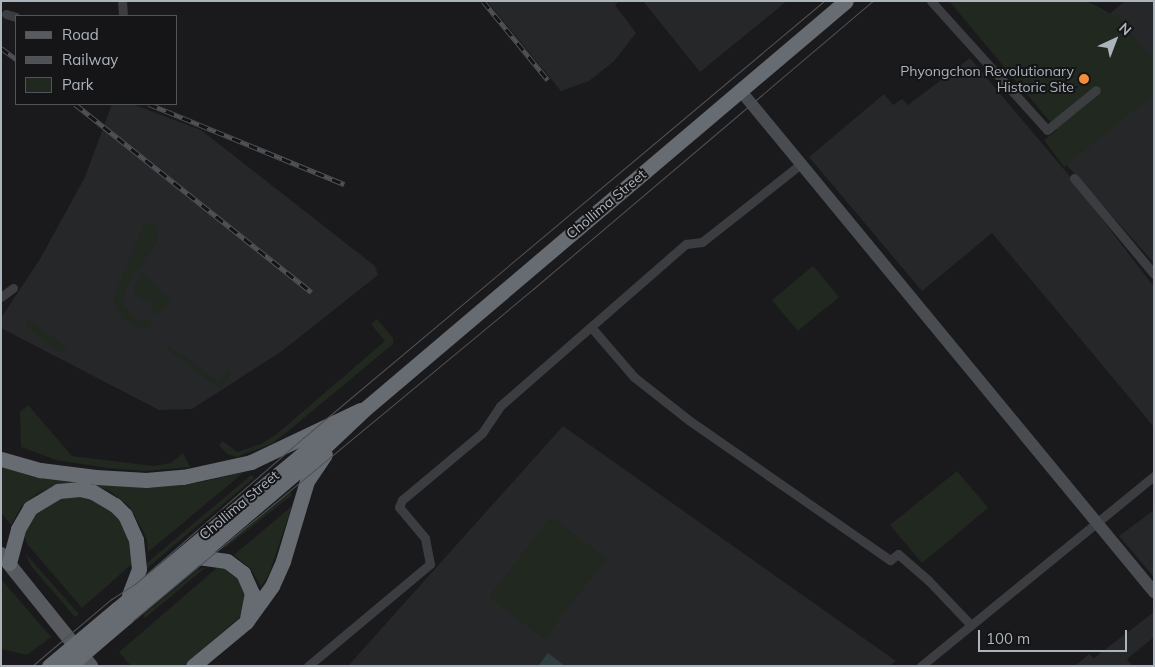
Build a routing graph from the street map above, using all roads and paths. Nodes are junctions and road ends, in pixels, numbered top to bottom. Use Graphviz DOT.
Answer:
graph roads {
  1 [pos="122,1"];
  2 [pos="846,1"];
  3 [pos="931,1"];
  4 [pos="6,14"];
  5 [pos="123,15"];
  6 [pos="15,17"];
  7 [pos="740,90"];
  8 [pos="1096,90"];
  9 [pos="802,163"];
  10 [pos="1074,178"];
  11 [pos="1154,274"];
  12 [pos="13,288"];
  13 [pos="1,297"];
  14 [pos="591,327"];
  15 [pos="366,408"];
  16 [pos="1,459"];
  17 [pos="1154,476"];
  18 [pos="1098,521"];
  19 [pos="198,557"];
  20 [pos="5,558"];
  21 [pos="1154,592"];
  22 [pos="121,613"];
  23 [pos="246,622"];
  24 [pos="971,625"];
  25 [pos="49,666"];
  26 [pos="69,666"];
  27 [pos="91,666"];
  28 [pos="193,666"];
  29 [pos="308,666"];
  30 [pos="920,666"];
  1 -- 5 [label="street"];
  2 -- 7 [label="highway, Chollima Street"];
  3 -- 8 [label="street"];
  4 -- 6 [label="street"];
  7 -- 9 [label="street"];
  7 -- 15 [label="highway, Chollima Street"];
  9 -- 14 [label="street"];
  9 -- 18 [label="street"];
  10 -- 11 [label="street"];
  12 -- 13 [label="street"];
  14 -- 24 [label="street"];
  14 -- 29 [label="street"];
  15 -- 16 [label="highway"];
  15 -- 19 [label="highway, Chollima Street"];
  15 -- 22 [label="highway, Chollima Street"];
  15 -- 23 [label="highway"];
  17 -- 18 [label="street"];
  18 -- 21 [label="street"];
  18 -- 24 [label="street"];
  19 -- 22 [label="highway, Chollima Street"];
  19 -- 23 [label="highway"];
  20 -- 22 [label="highway"];
  20 -- 27 [label="main road"];
  22 -- 25 [label="highway, bridge"];
  22 -- 26 [label="highway, bridge"];
  23 -- 28 [label="highway"];
  24 -- 30 [label="street"];
}
